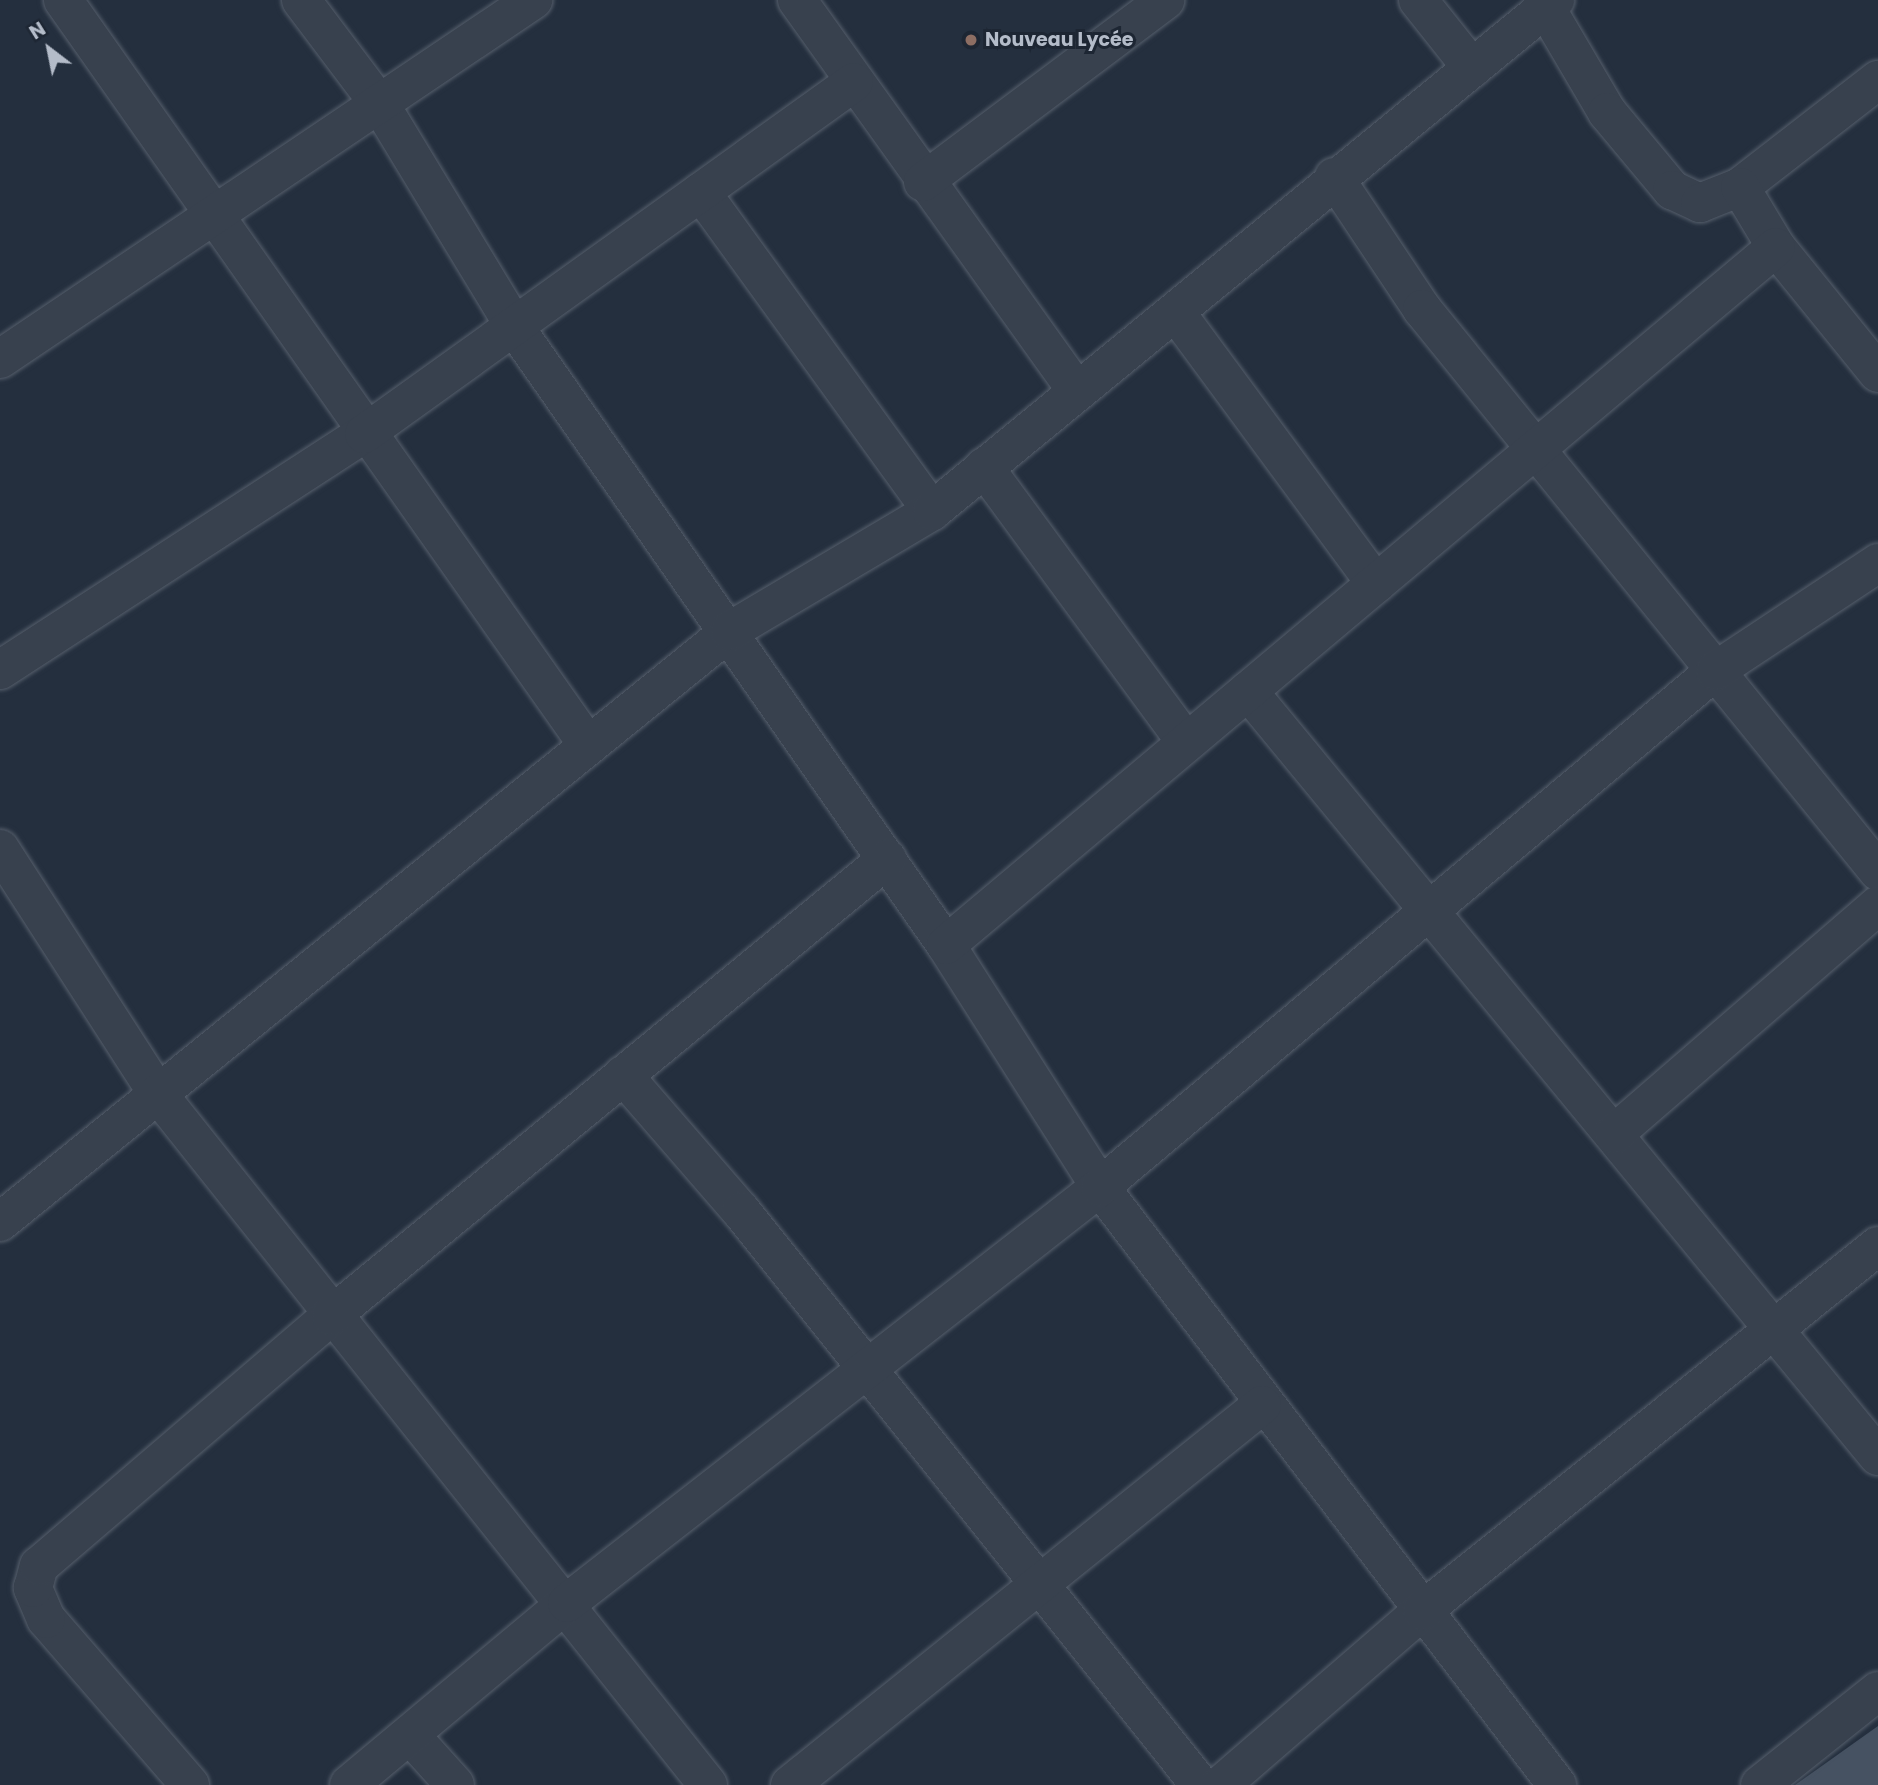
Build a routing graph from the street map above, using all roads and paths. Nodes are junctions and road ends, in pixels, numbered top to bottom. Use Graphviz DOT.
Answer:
graph roads {
  1 [pos="63,0"];
  2 [pos="301,0"];
  3 [pos="533,0"];
  4 [pos="797,0"];
  5 [pos="1166,0"];
  6 [pos="1418,0"];
  7 [pos="1551,4"];
  8 [pos="1472,68"];
  9 [pos="1878,80"];
  10 [pos="854,82"];
  11 [pos="381,106"];
  12 [pos="1334,177"];
  13 [pos="923,182"];
  14 [pos="1740,187"];
  15 [pos="701,192"];
  16 [pos="213,217"];
  17 [pos="1776,247"];
  18 [pos="1177,314"];
  19 [pos="514,326"];
  20 [pos="0,359"];
  21 [pos="1878,373"];
  22 [pos="1076,389"];
  23 [pos="364,434"];
  24 [pos="1535,452"];
  25 [pos="984,467"];
  26 [pos="932,511"];
  27 [pos="1878,563"];
  28 [pos="1376,584"];
  29 [pos="730,631"];
  30 [pos="0,670"];
  31 [pos="1715,671"];
  32 [pos="1248,691"];
  33 [pos="1186,742"];
  34 [pos="588,745"];
  35 [pos="0,849"];
  36 [pos="887,859"];
  37 [pos="1878,871"];
  38 [pos="1878,905"];
  39 [pos="1430,908"];
  40 [pos="946,945"];
  41 [pos="623,1076"];
  42 [pos="158,1094"];
  43 [pos="1614,1134"];
  44 [pos="1100,1188"];
  45 [pos="0,1222"];
  46 [pos="1878,1246"];
  47 [pos="331,1316"];
  48 [pos="1769,1331"];
  49 [pos="865,1371"];
  50 [pos="1262,1405"];
  51 [pos="1878,1456"];
  52 [pos="1037,1586"];
  53 [pos="567,1603"];
  54 [pos="1422,1611"];
  55 [pos="1877,1693"];
  56 [pos="410,1735"];
  57 [pos="190,1785"];
  58 [pos="349,1785"];
  59 [pos="455,1785"];
  60 [pos="708,1785"];
  61 [pos="790,1785"];
  62 [pos="1200,1785"];
  63 [pos="1221,1785"];
  64 [pos="1558,1785"];
  65 [pos="1760,1785"];
  1 -- 16 [label="street"];
  2 -- 11 [label="street"];
  3 -- 11 [label="street"];
  4 -- 10 [label="street"];
  5 -- 13 [label="street"];
  6 -- 8 [label="street"];
  7 -- 8 [label="street"];
  7 -- 14 [label="street"];
  8 -- 12 [label="street"];
  9 -- 14 [label="street"];
  10 -- 13 [label="street"];
  10 -- 15 [label="street"];
  11 -- 16 [label="street"];
  11 -- 19 [label="street"];
  12 -- 18 [label="street"];
  12 -- 24 [label="street"];
  13 -- 22 [label="street"];
  14 -- 17 [label="street"];
  15 -- 19 [label="street"];
  15 -- 26 [label="street"];
  16 -- 20 [label="street"];
  16 -- 23 [label="street"];
  17 -- 21 [label="street"];
  17 -- 24 [label="street"];
  18 -- 22 [label="street"];
  18 -- 28 [label="street"];
  19 -- 23 [label="street"];
  19 -- 29 [label="street"];
  22 -- 25 [label="street"];
  23 -- 30 [label="street"];
  23 -- 34 [label="street"];
  24 -- 28 [label="street"];
  24 -- 31 [label="street"];
  25 -- 26 [label="street"];
  25 -- 33 [label="street"];
  26 -- 29 [label="street"];
  27 -- 31 [label="street"];
  28 -- 32 [label="street"];
  29 -- 34 [label="street"];
  29 -- 36 [label="street"];
  31 -- 37 [label="street"];
  31 -- 39 [label="street"];
  32 -- 33 [label="street"];
  32 -- 39 [label="street"];
  33 -- 40 [label="street"];
  34 -- 42 [label="street"];
  35 -- 42 [label="street"];
  36 -- 40 [label="street"];
  36 -- 41 [label="street"];
  38 -- 43 [label="street"];
  39 -- 43 [label="street"];
  39 -- 44 [label="street"];
  40 -- 44 [label="street"];
  41 -- 47 [label="street"];
  41 -- 49 [label="street"];
  42 -- 45 [label="street"];
  42 -- 47 [label="street"];
  43 -- 48 [label="street"];
  44 -- 49 [label="street"];
  44 -- 50 [label="street"];
  46 -- 48 [label="street"];
  47 -- 53 [label="street"];
  47 -- 57 [label="street"];
  48 -- 51 [label="street"];
  48 -- 54 [label="street"];
  49 -- 52 [label="street"];
  49 -- 53 [label="street"];
  50 -- 52 [label="street"];
  50 -- 54 [label="street"];
  52 -- 61 [label="street"];
  52 -- 62 [label="street"];
  53 -- 56 [label="street"];
  53 -- 60 [label="street"];
  54 -- 63 [label="street"];
  54 -- 64 [label="street"];
  55 -- 65 [label="street"];
  56 -- 58 [label="street"];
  56 -- 59 [label="street"];
}
